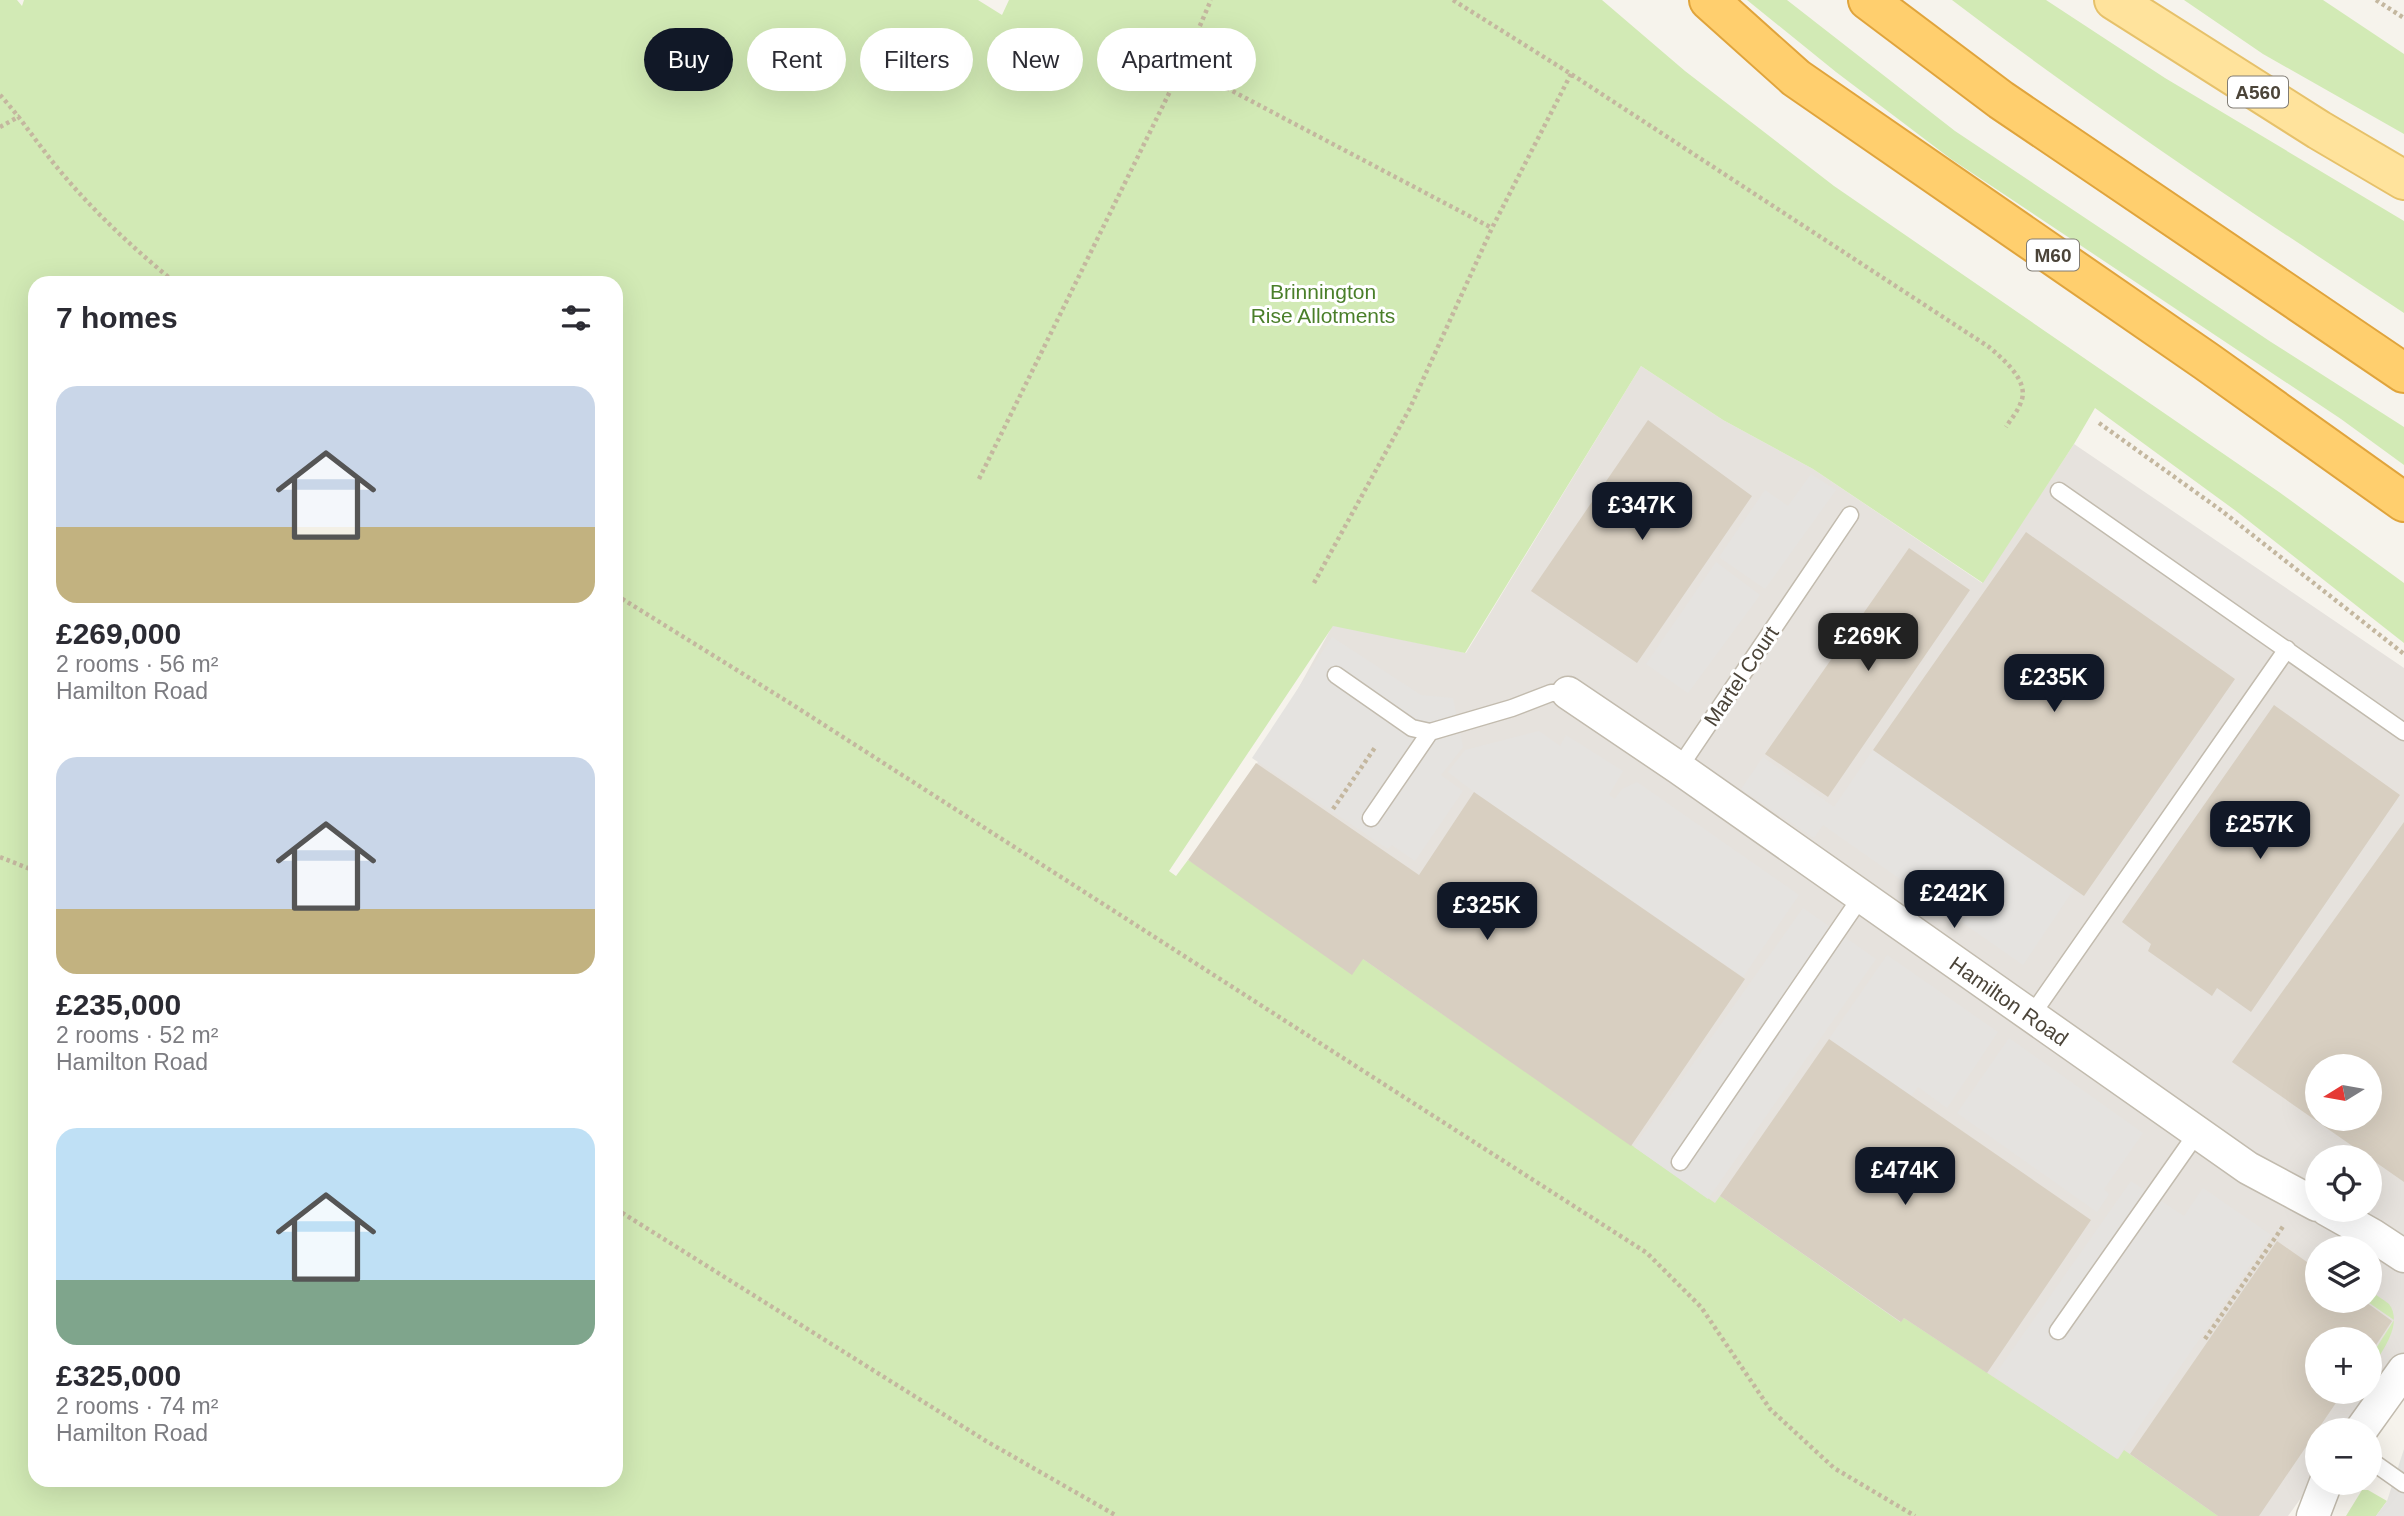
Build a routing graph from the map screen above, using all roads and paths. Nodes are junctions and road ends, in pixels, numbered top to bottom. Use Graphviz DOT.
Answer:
graph roads {
  1 [pos="1211,0"];
  2 [pos="1453,0"];
  3 [pos="1709,0"];
  4 [pos="1868,0"];
  5 [pos="2114,0"];
  6 [pos="2376,0"];
  7 [pos="2404,19"];
  8 [pos="1199,28"];
  9 [pos="1571,74"];
  10 [pos="1170,91"];
  11 [pos="1232,91"];
  12 [pos="0,95"];
  13 [pos="20,116"];
  14 [pos="0,125"];
  15 [pos="2404,180"];
  16 [pos="1492,228"];
  17 [pos="167,276"];
  18 [pos="2404,373"];
  19 [pos="2099,423"];
  20 [pos="2006,427"];
  21 [pos="979,479"];
  22 [pos="2059,491"];
  23 [pos="2404,502"];
  24 [pos="1850,515"];
  25 [pos="1314,583"];
  26 [pos="623,599"];
  27 [pos="2287,649"];
  28 [pos="2404,654"];
  29 [pos="1336,675"];
  30 [pos="1568,692"];
  31 [pos="1430,732"];
  32 [pos="2404,732"];
  33 [pos="1376,746"];
  34 [pos="1679,768"];
  35 [pos="1333,809"];
  36 [pos="1371,818"];
  37 [pos="0,857"];
  38 [pos="28,868"];
  39 [pos="1861,897"];
  40 [pos="2031,1016"];
  41 [pos="2197,1133"];
  42 [pos="1679,1162"];
  43 [pos="2305,1199"];
  44 [pos="623,1213"];
  45 [pos="2349,1222"];
  46 [pos="2284,1224"];
  47 [pos="2404,1256"];
  48 [pos="2058,1331"];
  49 [pos="2205,1339"];
  50 [pos="2404,1370"];
  51 [pos="2370,1418"];
  52 [pos="2382,1468"];
  53 [pos="2404,1484"];
  54 [pos="2321,1495"];
  55 [pos="1117,1516"];
  56 [pos="1915,1516"];
  57 [pos="2313,1516"];
  1 -- 8 [label="path"];
  2 -- 9 [label="path"];
  3 -- 23 [label="highway, M60"];
  4 -- 18 [label="highway"];
  5 -- 15 [label="main road, A560"];
  6 -- 7 [label="path"];
  9 -- 16 [label="path"];
  9 -- 20 [label="path"];
  10 -- 21 [label="path"];
  11 -- 16 [label="path"];
  12 -- 13 [label="path"];
  13 -- 14 [label="path"];
  13 -- 17 [label="path"];
  16 -- 25 [label="path"];
  19 -- 28 [label="path"];
  22 -- 27 [label="lane"];
  24 -- 34 [label="lane, Martel Court"];
  26 -- 56 [label="path"];
  27 -- 32 [label="lane"];
  27 -- 40 [label="lane"];
  29 -- 31 [label="lane"];
  30 -- 31 [label="lane"];
  30 -- 34 [label="street, Hamilton Road"];
  31 -- 36 [label="lane"];
  33 -- 35 [label="path"];
  34 -- 39 [label="street, Hamilton Road"];
  37 -- 38 [label="path"];
  39 -- 40 [label="street, Hamilton Road"];
  39 -- 42 [label="lane"];
  40 -- 41 [label="street, Hamilton Road"];
  41 -- 43 [label="street, Hamilton Road"];
  41 -- 48 [label="lane"];
  44 -- 55 [label="path"];
  45 -- 47 [label="street"];
  46 -- 49 [label="path"];
  50 -- 51 [label="street"];
  52 -- 53 [label="lane"];
  54 -- 57 [label="street"];
}
